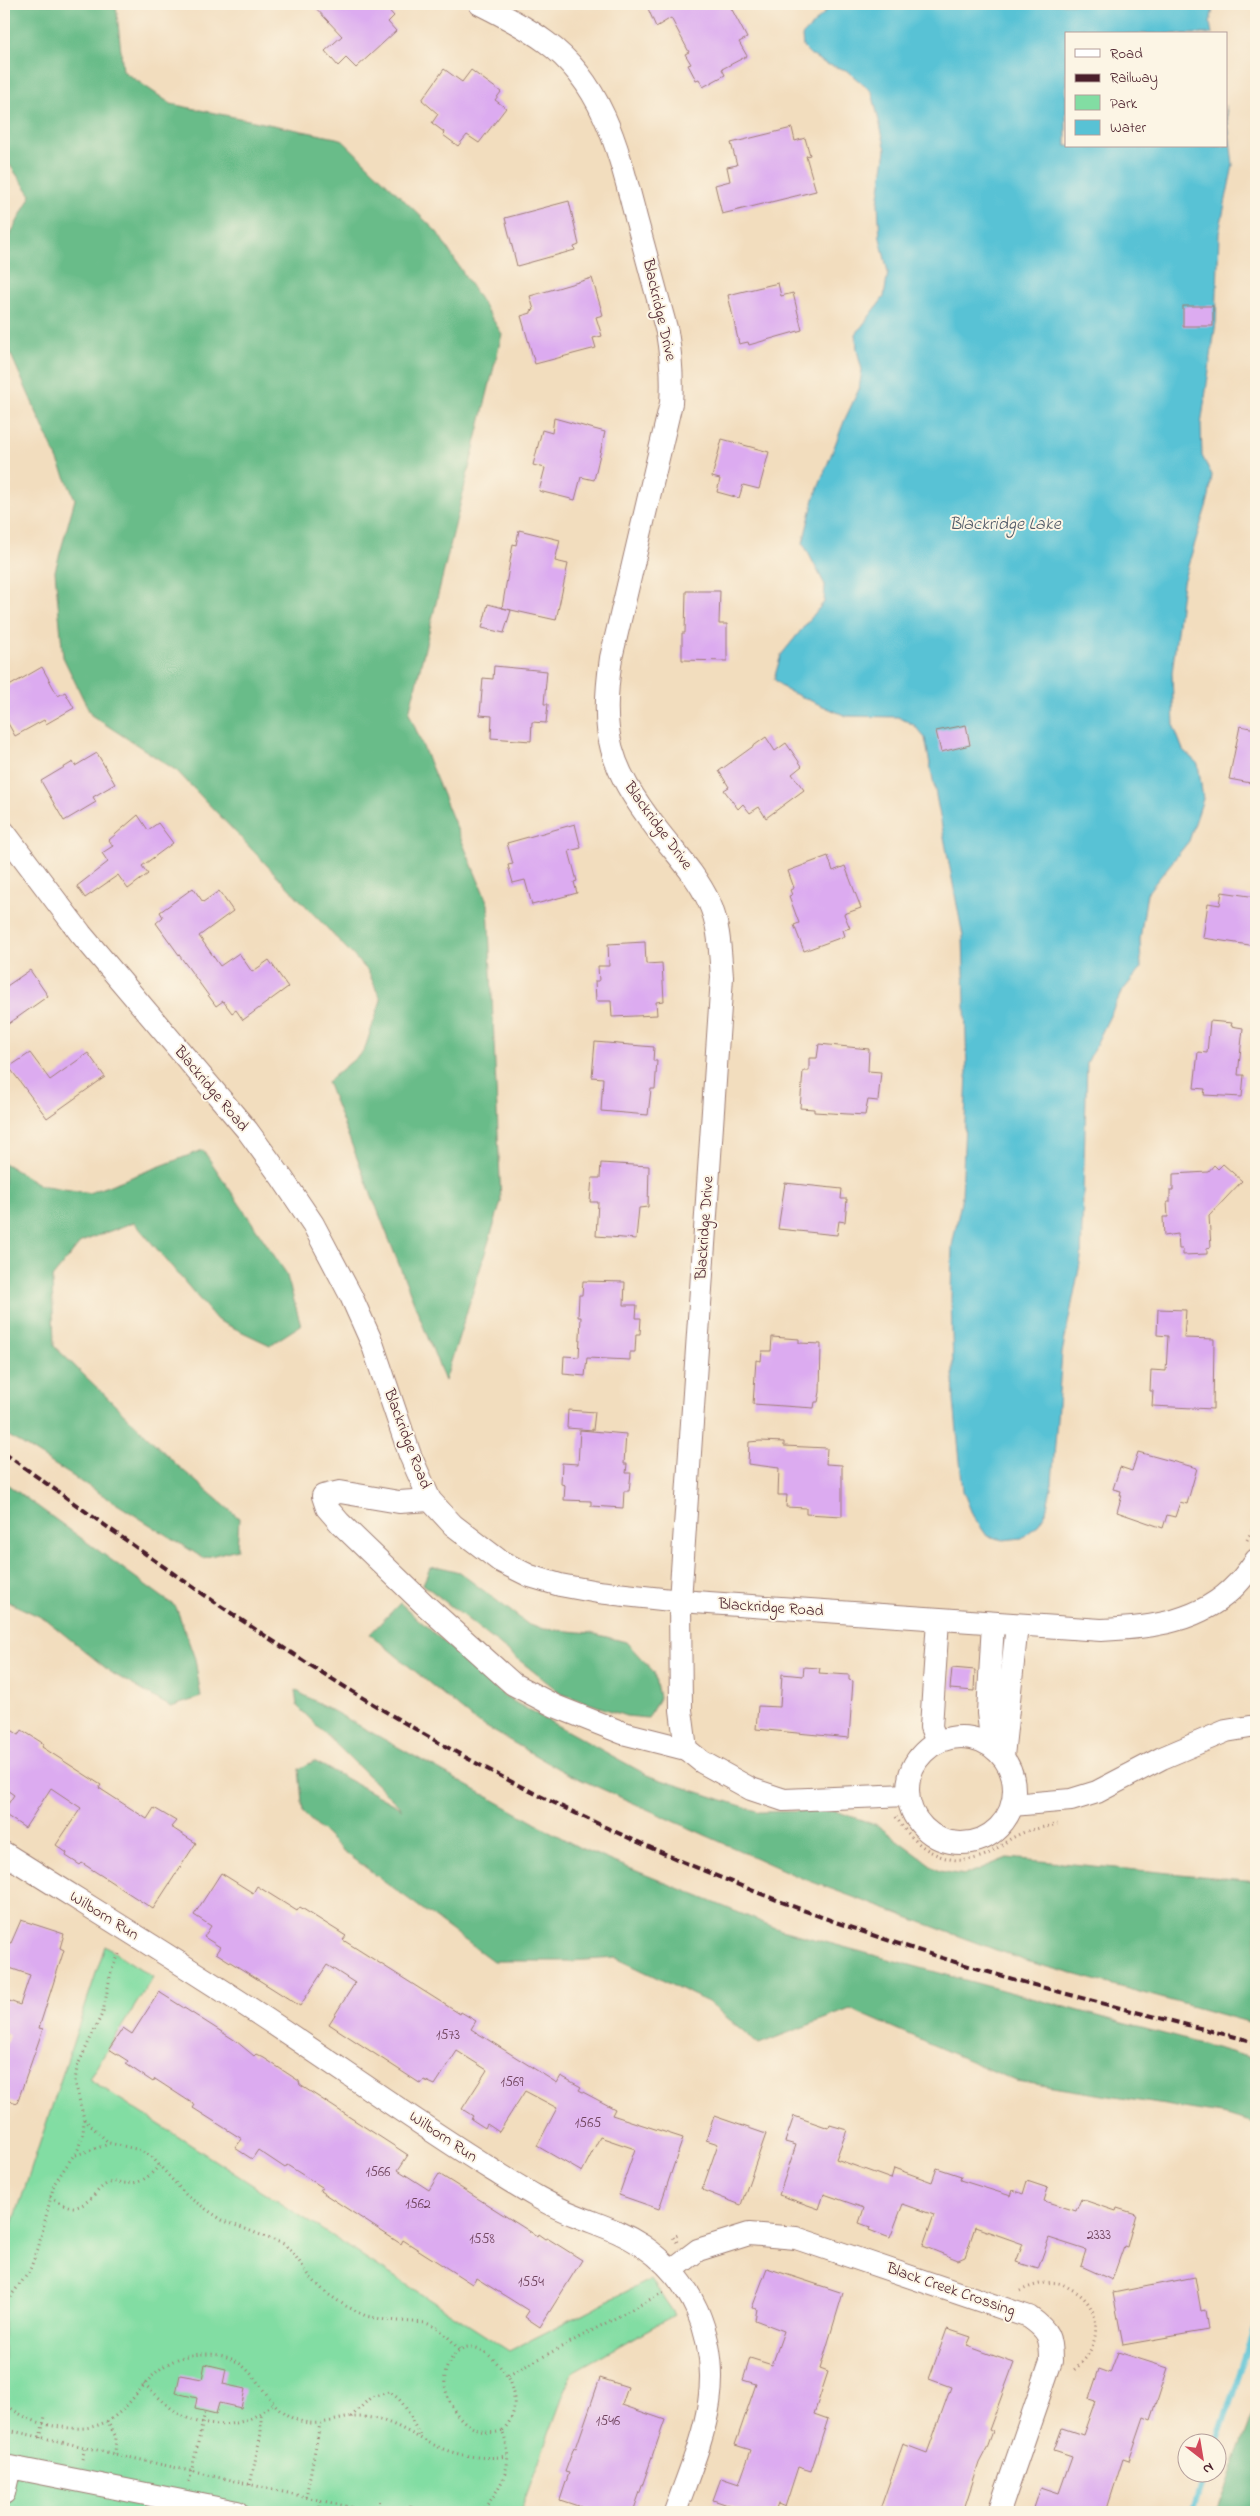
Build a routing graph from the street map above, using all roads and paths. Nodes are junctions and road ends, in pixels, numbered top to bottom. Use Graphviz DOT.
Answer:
graph roads {
  1 [pos="480,4"];
  2 [pos="4,832"];
  3 [pos="430,1500"];
  4 [pos="1256,1560"];
  5 [pos="680,1601"];
  6 [pos="938,1620"];
  7 [pos="993,1623"];
  8 [pos="1017,1625"];
  9 [pos="1256,1726"];
  10 [pos="937,1742"];
  11 [pos="686,1749"];
  12 [pos="998,1751"];
  13 [pos="908,1795"];
  14 [pos="1012,1805"];
  15 [pos="4,1853"];
  16 [pos="112,1946"];
  17 [pos="121,1951"];
  18 [pos="129,1956"];
  19 [pos="84,2119"];
  20 [pos="109,2144"];
  21 [pos="76,2155"];
  22 [pos="160,2164"];
  23 [pos="50,2197"];
  24 [pos="689,2231"];
  25 [pos="674,2271"];
  26 [pos="665,2292"];
  27 [pos="1017,2292"];
  28 [pos="670,2301"];
  29 [pos="4,2305"];
  30 [pos="458,2350"];
  31 [pos="507,2376"];
  32 [pos="1065,2378"];
  33 [pos="144,2384"];
  34 [pos="4,2402"];
  35 [pos="273,2403"];
  36 [pos="205,2412"];
  37 [pos="261,2415"];
  38 [pos="45,2416"];
  39 [pos="350,2418"];
  40 [pos="107,2421"];
  41 [pos="203,2422"];
  42 [pos="43,2424"];
  43 [pos="320,2424"];
  44 [pos="4,2429"];
  45 [pos="502,2431"];
  46 [pos="40,2438"];
  47 [pos="422,2438"];
  48 [pos="115,2454"];
  49 [pos="507,2456"];
  50 [pos="192,2472"];
  51 [pos="250,2485"];
  52 [pos="4,2492"];
  53 [pos="306,2497"];
  54 [pos="380,2499"];
  55 [pos="321,2501"];
  56 [pos="186,2502"];
  57 [pos="411,2506"];
  58 [pos="237,2512"];
  59 [pos="318,2512"];
  60 [pos="372,2512"];
  61 [pos="378,2512"];
  62 [pos="410,2512"];
  63 [pos="481,2512"];
  64 [pos="675,2512"];
  65 [pos="999,2512"];
  1 -- 5 [label="street, Blackridge Drive"];
  2 -- 3 [label="street, Blackridge Road"];
  3 -- 5 [label="street, Blackridge Road"];
  3 -- 11 [label="street"];
  4 -- 8 [label="street, Blackridge Road"];
  5 -- 6 [label="street, Blackridge Road"];
  5 -- 11 [label="street, Blackridge Drive"];
  6 -- 7 [label="street, Blackridge Road"];
  6 -- 10 [label="street"];
  7 -- 8 [label="street, Blackridge Road"];
  7 -- 12 [label="street"];
  8 -- 12 [label="street"];
  9 -- 14 [label="street"];
  10 -- 12 [label="street"];
  10 -- 13 [label="street"];
  11 -- 13 [label="street"];
  12 -- 14 [label="street"];
  13 -- 14 [label="street"];
  15 -- 25 [label="street, Wilborn Run"];
  16 -- 17 [label="path"];
  17 -- 18 [label="path"];
  17 -- 19 [label="path"];
  19 -- 20 [label="path"];
  19 -- 21 [label="path"];
  20 -- 21 [label="path"];
  20 -- 22 [label="path"];
  21 -- 23 [label="path"];
  22 -- 23 [label="path"];
  22 -- 30 [label="path"];
  23 -- 29 [label="path"];
  24 -- 25 [label="path"];
  25 -- 26 [label="path"];
  25 -- 64 [label="street, Wilborn Run"];
  25 -- 65 [label="street, Black Creek Crossing"];
  26 -- 28 [label="path"];
  26 -- 31 [label="path"];
  27 -- 32 [label="path"];
  30 -- 31 [label="path"];
  30 -- 45 [label="path"];
  31 -- 45 [label="path"];
  33 -- 35 [label="path"];
  33 -- 40 [label="path"];
  33 -- 41 [label="path"];
  34 -- 42 [label="path"];
  35 -- 37 [label="path"];
  35 -- 43 [label="path"];
  36 -- 41 [label="path"];
  37 -- 41 [label="path"];
  37 -- 51 [label="path"];
  38 -- 42 [label="path"];
  39 -- 43 [label="path"];
  39 -- 47 [label="path"];
  39 -- 47 [label="path"];
  40 -- 42 [label="path"];
  40 -- 48 [label="path"];
  41 -- 50 [label="path"];
  42 -- 46 [label="path"];
  43 -- 53 [label="path"];
  44 -- 46 [label="path"];
  45 -- 49 [label="path"];
  46 -- 48 [label="path"];
  47 -- 49 [label="path"];
  48 -- 50 [label="path"];
  49 -- 63 [label="path"];
  50 -- 51 [label="path"];
  50 -- 56 [label="path"];
  51 -- 53 [label="path"];
  52 -- 56 [label="street"];
  53 -- 55 [label="path"];
  54 -- 61 [label="path"];
  55 -- 59 [label="path"];
  55 -- 60 [label="path"];
  56 -- 58 [label="street"];
  57 -- 62 [label="path"];
}
